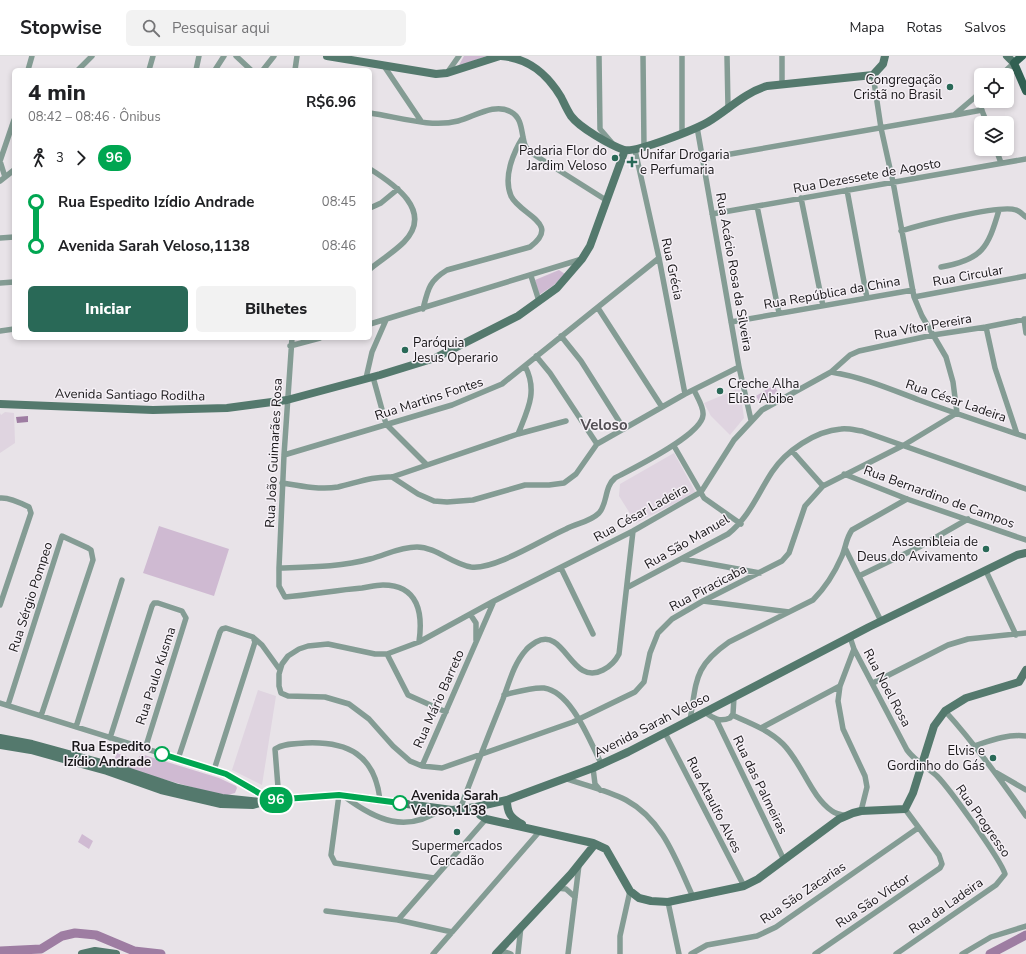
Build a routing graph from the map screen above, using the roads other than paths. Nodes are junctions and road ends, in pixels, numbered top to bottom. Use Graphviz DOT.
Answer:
graph roads {
  1 [pos="32,56"];
  2 [pos="92,56"];
  3 [pos="153,56"];
  4 [pos="199,56"];
  5 [pos="224,56"];
  6 [pos="236,56"];
  7 [pos="274,56"];
  8 [pos="297,56"];
  9 [pos="327,56"];
  10 [pos="459,56"];
  11 [pos="501,56"];
  12 [pos="599,56"];
  13 [pos="643,56"];
  14 [pos="682,56"];
  15 [pos="727,56"];
  16 [pos="782,56"];
  17 [pos="885,56"];
  18 [pos="1007,56"];
  19 [pos="1022,56"];
  20 [pos="1014,63"];
  21 [pos="384,66"];
  22 [pos="29,68"];
  23 [pos="80,68"];
  24 [pos="150,68"];
  25 [pos="196,68"];
  26 [pos="216,68"];
  27 [pos="249,68"];
  28 [pos="265,68"];
  29 [pos="295,68"];
  30 [pos="1009,68"];
  31 [pos="447,74"];
  32 [pos="873,76"];
  33 [pos="782,85"];
  34 [pos="1026,91"];
  35 [pos="974,98"];
  36 [pos="728,107"];
  37 [pos="982,110"];
  38 [pos="372,113"];
  39 [pos="954,115"];
  40 [pos="984,116"];
  41 [pos="421,121"];
  42 [pos="12,126"];
  43 [pos="697,128"];
  44 [pos="881,128"];
  45 [pos="682,133"];
  46 [pos="523,137"];
  47 [pos="612,143"];
  48 [pos="644,147"];
  49 [pos="625,150"];
  50 [pos="634,150"];
  51 [pos="998,156"];
  52 [pos="702,159"];
  53 [pos="1026,159"];
  54 [pos="0,161"];
  55 [pos="1001,163"];
  56 [pos="372,170"];
  57 [pos="12,172"];
  58 [pos="2,179"];
  59 [pos="893,182"];
  60 [pos="398,189"];
  61 [pos="846,190"];
  62 [pos="801,198"];
  63 [pos="606,200"];
  64 [pos="758,206"];
  65 [pos="372,207"];
  66 [pos="999,210"];
  67 [pos="712,214"];
  68 [pos="1026,217"];
  69 [pos="901,231"];
  70 [pos="12,237"];
  71 [pos="0,238"];
  72 [pos="659,258"];
  73 [pos="582,259"];
  74 [pos="372,267"];
  75 [pos="941,267"];
  76 [pos="531,276"];
  77 [pos="1026,276"];
  78 [pos="12,282"];
  79 [pos="0,283"];
  80 [pos="913,290"];
  81 [pos="914,297"];
  82 [pos="867,298"];
  83 [pos="540,301"];
  84 [pos="823,306"];
  85 [pos="598,308"];
  86 [pos="423,309"];
  87 [pos="779,313"];
  88 [pos="1025,319"];
  89 [pos="386,320"];
  90 [pos="731,322"];
  91 [pos="372,324"];
  92 [pos="986,327"];
  93 [pos="12,329"];
  94 [pos="0,331"];
  95 [pos="1026,333"];
  96 [pos="933,335"];
  97 [pos="562,336"];
  98 [pos="292,340"];
  99 [pos="312,340"];
  100 [pos="290,346"];
  101 [pos="536,356"];
  102 [pos="525,366"];
  103 [pos="740,367"];
  104 [pos="831,372"];
  105 [pos="370,378"];
  106 [pos="694,390"];
  107 [pos="685,394"];
  108 [pos="287,400"];
  109 [pos="0,404"];
  110 [pos="662,407"];
  111 [pos="957,414"];
  112 [pos="751,420"];
  113 [pos="566,421"];
  114 [pos="386,424"];
  115 [pos="624,429"];
  116 [pos="518,434"];
  117 [pos="1017,434"];
  118 [pos="1026,437"];
  119 [pos="598,444"];
  120 [pos="904,445"];
  121 [pos="674,446"];
  122 [pos="792,451"];
  123 [pos="284,455"];
  124 [pos="426,464"];
  125 [pos="844,474"];
  126 [pos="392,477"];
  127 [pos="282,483"];
  128 [pos="823,486"];
  129 [pos="1026,489"];
  130 [pos="701,492"];
  131 [pos="0,498"];
  132 [pos="907,499"];
  133 [pos="968,519"];
  134 [pos="741,524"];
  135 [pos="632,531"];
  136 [pos="1026,540"];
  137 [pos="845,548"];
  138 [pos="695,552"];
  139 [pos="1026,552"];
  140 [pos="682,559"];
  141 [pos="699,562"];
  142 [pos="279,568"];
  143 [pos="561,568"];
  144 [pos="986,570"];
  145 [pos="760,573"];
  146 [pos="859,576"];
  147 [pos="122,580"];
  148 [pos="628,587"];
  149 [pos="494,601"];
  150 [pos="703,601"];
  151 [pos="0,605"];
  152 [pos="789,612"];
  153 [pos="470,614"];
  154 [pos="881,621"];
  155 [pos="1026,633"];
  156 [pos="593,634"];
  157 [pos="1016,635"];
  158 [pos="850,637"];
  159 [pos="254,641"];
  160 [pos="419,642"];
  161 [pos="476,642"];
  162 [pos="854,649"];
  163 [pos="387,654"];
  164 [pos="280,670"];
  165 [pos="1026,670"];
  166 [pos="873,683"];
  167 [pos="1022,683"];
  168 [pos="840,686"];
  169 [pos="504,695"];
  170 [pos="734,697"];
  171 [pos="0,703"];
  172 [pos="8,705"];
  173 [pos="945,711"];
  174 [pos="446,712"];
  175 [pos="705,712"];
  176 [pos="732,715"];
  177 [pos="41,716"];
  178 [pos="578,719"];
  179 [pos="716,719"];
  180 [pos="690,720"];
  181 [pos="76,727"];
  182 [pos="761,728"];
  183 [pos="665,733"];
  184 [pos="1026,736"];
  185 [pos="0,738"];
  186 [pos="110,738"];
  187 [pos="0,745"];
  188 [pos="974,746"];
  189 [pos="145,749"];
  190 [pos="480,756"];
  191 [pos="178,759"];
  192 [pos="462,762"];
  193 [pos="602,764"];
  194 [pos="422,766"];
  195 [pos="922,766"];
  196 [pos="593,768"];
  197 [pos="214,770"];
  198 [pos="474,772"];
  199 [pos="995,772"];
  200 [pos="564,778"];
  201 [pos="600,790"];
  202 [pos="1026,790"];
  203 [pos="341,795"];
  204 [pos="275,800"];
  205 [pos="380,800"];
  206 [pos="507,800"];
  207 [pos="260,802"];
  208 [pos="476,807"];
  209 [pos="442,808"];
  210 [pos="460,809"];
  211 [pos="905,809"];
  212 [pos="861,811"];
  213 [pos="509,813"];
  214 [pos="847,816"];
  215 [pos="1026,816"];
  216 [pos="489,820"];
  217 [pos="918,828"];
  218 [pos="535,831"];
  219 [pos="595,844"];
  220 [pos="784,860"];
  221 [pos="579,865"];
  222 [pos="1005,874"];
  223 [pos="434,878"];
  224 [pos="744,886"];
  225 [pos="557,888"];
  226 [pos="630,890"];
  227 [pos="575,897"];
  228 [pos="693,897"];
  229 [pos="668,902"];
  230 [pos="326,911"];
  231 [pos="398,920"];
  232 [pos="521,926"];
  233 [pos="1026,926"];
  234 [pos="452,932"];
  235 [pos="498,952"];
  236 [pos="82,954"];
  237 [pos="116,954"];
  238 [pos="433,954"];
  239 [pos="511,954"];
  240 [pos="518,954"];
  241 [pos="568,954"];
  242 [pos="620,954"];
  243 [pos="679,954"];
  244 [pos="691,954"];
  245 [pos="815,954"];
  246 [pos="896,954"];
  247 [pos="962,954"];
  1 -- 22 [label="street"];
  2 -- 23 [label="street"];
  3 -- 24 [label="street"];
  4 -- 25 [label="street"];
  5 -- 26 [label="street"];
  6 -- 27 [label="street"];
  7 -- 28 [label="street"];
  8 -- 29 [label="street"];
  9 -- 21 [label="main road"];
  10 -- 31 [label="street"];
  11 -- 31 [label="main road"];
  11 -- 47 [label="main road"];
  12 -- 47 [label="street"];
  13 -- 48 [label="street"];
  14 -- 45 [label="street"];
  15 -- 36 [label="street"];
  16 -- 33 [label="street"];
  17 -- 32 [label="main road"];
  18 -- 20 [label="main road"];
  19 -- 20 [label="main road"];
  20 -- 30 [label="street"];
  20 -- 34 [label="main road"];
  21 -- 31 [label="main road"];
  21 -- 41 [label="street"];
  32 -- 33 [label="main road"];
  32 -- 44 [label="street"];
  33 -- 36 [label="main road"];
  35 -- 39 [label="street"];
  36 -- 43 [label="main road"];
  37 -- 39 [label="street"];
  37 -- 40 [label="street"];
  38 -- 41 [label="street"];
  39 -- 44 [label="street"];
  41 -- 46 [label="street"];
  42 -- 54 [label="street"];
  43 -- 45 [label="main road"];
  43 -- 52 [label="street, Rua Acácio Rosa da Silveira"];
  44 -- 52 [label="street"];
  44 -- 59 [label="street"];
  45 -- 48 [label="main road"];
  46 -- 63 [label="street"];
  46 -- 86 [label="street"];
  47 -- 49 [label="main road"];
  48 -- 50 [label="main road"];
  49 -- 50 [label="main road"];
  49 -- 63 [label="main road, Avenida Santiago Rodilha"];
  50 -- 72 [label="street, Rua Grécia"];
  51 -- 55 [label="street"];
  52 -- 67 [label="street, Rua Acácio Rosa da Silveira"];
  53 -- 55 [label="street, Rua Dezessete de Agosto"];
  54 -- 58 [label="street"];
  55 -- 59 [label="street, Rua Dezessete de Agosto"];
  56 -- 60 [label="street"];
  57 -- 58 [label="street"];
  59 -- 61 [label="street, Rua Dezessete de Agosto"];
  59 -- 69 [label="street"];
  60 -- 65 [label="street"];
  60 -- 74 [label="street"];
  61 -- 62 [label="street, Rua Dezessete de Agosto"];
  61 -- 82 [label="street"];
  62 -- 64 [label="street, Rua Dezessete de Agosto"];
  62 -- 84 [label="street"];
  63 -- 73 [label="main road, Avenida Santiago Rodilha"];
  64 -- 67 [label="street, Rua Dezessete de Agosto"];
  64 -- 87 [label="street"];
  66 -- 68 [label="street"];
  66 -- 69 [label="street"];
  66 -- 75 [label="street"];
  67 -- 90 [label="street, Rua Acácio Rosa da Silveira"];
  69 -- 80 [label="street"];
  70 -- 71 [label="street"];
  72 -- 85 [label="street, Rua Martins Fontes"];
  72 -- 107 [label="street, Rua Grécia"];
  73 -- 76 [label="street"];
  73 -- 83 [label="main road, Avenida Santiago Rodilha"];
  76 -- 83 [label="street"];
  76 -- 86 [label="street"];
  77 -- 81 [label="street, Rua Circular"];
  78 -- 79 [label="street"];
  80 -- 81 [label="street"];
  80 -- 82 [label="street, Rua República da China"];
  81 -- 96 [label="street"];
  82 -- 84 [label="street, Rua República da China"];
  83 -- 105 [label="main road, Avenida Santiago Rodilha"];
  84 -- 87 [label="street, Rua República da China"];
  85 -- 97 [label="street, Rua Martins Fontes"];
  85 -- 110 [label="street"];
  86 -- 89 [label="street"];
  87 -- 90 [label="street, Rua República da China"];
  88 -- 92 [label="street, Rua Vítor Pereira"];
  88 -- 95 [label="street"];
  89 -- 91 [label="street"];
  89 -- 105 [label="street"];
  90 -- 103 [label="street, Rua Acácio Rosa da Silveira"];
  92 -- 96 [label="street, Rua Vítor Pereira"];
  92 -- 117 [label="street"];
  93 -- 94 [label="street"];
  96 -- 104 [label="street, Rua Vítor Pereira"];
  96 -- 111 [label="street"];
  97 -- 101 [label="street, Rua Martins Fontes"];
  97 -- 115 [label="street"];
  98 -- 100 [label="street, Rua João Guimarães Rosa"];
  99 -- 100 [label="street"];
  100 -- 108 [label="street, Rua João Guimarães Rosa"];
  101 -- 102 [label="street, Rua Martins Fontes"];
  101 -- 119 [label="street"];
  102 -- 114 [label="street, Rua Martins Fontes"];
  102 -- 116 [label="street"];
  103 -- 106 [label="street"];
  103 -- 112 [label="street, Rua Acácio Rosa da Silveira"];
  104 -- 111 [label="street, Rua César Ladeira"];
  104 -- 112 [label="street, Rua César Ladeira"];
  105 -- 108 [label="main road, Avenida Santiago Rodilha"];
  105 -- 114 [label="street"];
  106 -- 107 [label="street"];
  106 -- 121 [label="street"];
  107 -- 110 [label="street"];
  108 -- 109 [label="main road, Avenida Santiago Rodilha"];
  108 -- 123 [label="street, Rua João Guimarães Rosa"];
  110 -- 115 [label="street"];
  111 -- 117 [label="street, Rua César Ladeira"];
  111 -- 120 [label="street, Rua Piracicaba"];
  112 -- 130 [label="street, Rua César Ladeira"];
  113 -- 116 [label="street"];
  114 -- 123 [label="street, Rua Martins Fontes"];
  114 -- 124 [label="street"];
  115 -- 119 [label="street"];
  116 -- 124 [label="street"];
  117 -- 118 [label="street, Rua César Ladeira"];
  119 -- 126 [label="street"];
  120 -- 122 [label="street, Rua São Manuel"];
  120 -- 125 [label="street, Rua Piracicaba"];
  120 -- 129 [label="street, Rua São Manuel"];
  121 -- 130 [label="street"];
  121 -- 142 [label="street"];
  122 -- 128 [label="street"];
  122 -- 134 [label="street, Rua São Manuel"];
  123 -- 127 [label="street, Rua João Guimarães Rosa"];
  124 -- 126 [label="street"];
  125 -- 128 [label="street, Rua Piracicaba"];
  125 -- 132 [label="street, Rua Bernardino de Campos"];
  126 -- 127 [label="street"];
  127 -- 142 [label="street, Rua João Guimarães Rosa"];
  128 -- 145 [label="street, Rua Piracicaba"];
  130 -- 134 [label="street"];
  130 -- 135 [label="street, Rua César Ladeira"];
  131 -- 151 [label="street"];
  132 -- 133 [label="street, Rua Bernardino de Campos"];
  132 -- 137 [label="street"];
  133 -- 136 [label="street, Rua Bernardino de Campos"];
  133 -- 146 [label="street"];
  134 -- 138 [label="street, Rua São Manuel"];
  135 -- 143 [label="street, Rua César Ladeira"];
  135 -- 148 [label="street"];
  137 -- 146 [label="street"];
  137 -- 152 [label="street"];
  138 -- 140 [label="street, Rua São Manuel"];
  138 -- 141 [label="street"];
  139 -- 144 [label="main road, Avenida Sarah Veloso"];
  140 -- 141 [label="street"];
  140 -- 148 [label="street, Rua São Manuel"];
  141 -- 145 [label="street"];
  142 -- 160 [label="street, Rua João Guimarães Rosa"];
  143 -- 149 [label="street, Rua César Ladeira"];
  143 -- 156 [label="street"];
  144 -- 154 [label="main road, Avenida Sarah Veloso"];
  144 -- 157 [label="street"];
  145 -- 150 [label="street, Rua Piracicaba"];
  146 -- 154 [label="street"];
  147 -- 181 [label="street"];
  148 -- 169 [label="street"];
  149 -- 153 [label="street, Rua César Ladeira"];
  149 -- 161 [label="street, Rua Mário Barreto"];
  150 -- 152 [label="street"];
  150 -- 178 [label="street, Rua Piracicaba"];
  152 -- 180 [label="street"];
  153 -- 160 [label="street, Rua César Ladeira"];
  153 -- 161 [label="street, Rua Mário Barreto"];
  154 -- 158 [label="main road, Avenida Sarah Veloso"];
  155 -- 157 [label="street"];
  157 -- 166 [label="street"];
  158 -- 162 [label="street, Rua Noel Rosa"];
  158 -- 170 [label="main road, Avenida Sarah Veloso"];
  159 -- 164 [label="street"];
  159 -- 191 [label="street"];
  159 -- 197 [label="street"];
  160 -- 163 [label="street, Rua César Ladeira"];
  161 -- 174 [label="street, Rua Mário Barreto"];
  162 -- 166 [label="street, Rua Noel Rosa"];
  162 -- 168 [label="street"];
  163 -- 164 [label="street, Rua César Ladeira"];
  163 -- 174 [label="street"];
  164 -- 194 [label="street, Rua Piracicaba"];
  165 -- 167 [label="main road"];
  166 -- 195 [label="street, Rua Noel Rosa"];
  167 -- 173 [label="main road"];
  168 -- 182 [label="street"];
  168 -- 212 [label="street"];
  169 -- 178 [label="street"];
  169 -- 190 [label="street"];
  170 -- 175 [label="main road, Avenida Sarah Veloso"];
  170 -- 176 [label="street"];
  171 -- 172 [label="street"];
  172 -- 177 [label="street"];
  172 -- 177 [label="street, Rua Sérgio Pompeo"];
  173 -- 188 [label="street"];
  173 -- 195 [label="main road"];
  174 -- 194 [label="street, Rua Mário Barreto"];
  175 -- 179 [label="street"];
  175 -- 180 [label="main road, Avenida Sarah Veloso"];
  176 -- 179 [label="street"];
  176 -- 182 [label="street"];
  177 -- 181 [label="street"];
  178 -- 190 [label="street, Rua Piracicaba"];
  178 -- 193 [label="street"];
  179 -- 220 [label="street, Rua das Palmeiras"];
  180 -- 183 [label="main road, Avenida Sarah Veloso"];
  181 -- 186 [label="street"];
  182 -- 214 [label="street"];
  183 -- 193 [label="main road, Avenida Sarah Veloso"];
  183 -- 224 [label="street, Rua Ataulfo Alves"];
  184 -- 188 [label="street"];
  185 -- 207 [label="main road, Avenida Sarah Veloso"];
  186 -- 189 [label="street"];
  186 -- 189 [label="street, Rua Paulo Kusma"];
  187 -- 207 [label="main road, Avenida Sarah Veloso"];
  188 -- 199 [label="street"];
  189 -- 191 [label="street"];
  190 -- 192 [label="street, Rua Piracicaba"];
  190 -- 198 [label="street"];
  191 -- 197 [label="street"];
  192 -- 194 [label="street, Rua Piracicaba"];
  192 -- 198 [label="street"];
  193 -- 196 [label="main road, Avenida Sarah Veloso"];
  195 -- 211 [label="main road"];
  195 -- 222 [label="street, Rua Progresso"];
  196 -- 200 [label="main road, Avenida Sarah Veloso"];
  196 -- 201 [label="street"];
  197 -- 204 [label="street"];
  198 -- 210 [label="street"];
  199 -- 202 [label="street"];
  199 -- 215 [label="street"];
  200 -- 201 [label="street"];
  200 -- 206 [label="main road, Avenida Sarah Veloso"];
  201 -- 228 [label="street"];
  203 -- 204 [label="main road, Avenida Sarah Veloso"];
  203 -- 205 [label="main road, Avenida Sarah Veloso"];
  203 -- 209 [label="street"];
  203 -- 223 [label="street"];
  204 -- 205 [label="street"];
  204 -- 207 [label="main road, Avenida Sarah Veloso"];
  205 -- 209 [label="main road, Avenida Sarah Veloso"];
  206 -- 208 [label="main road, Avenida Sarah Veloso"];
  206 -- 213 [label="main road"];
  208 -- 210 [label="main road, Avenida Sarah Veloso"];
  208 -- 216 [label="main road"];
  209 -- 210 [label="main road, Avenida Sarah Veloso"];
  211 -- 212 [label="main road"];
  211 -- 217 [label="street"];
  212 -- 214 [label="main road"];
  213 -- 216 [label="main road"];
  213 -- 218 [label="main road"];
  214 -- 220 [label="main road"];
  216 -- 218 [label="main road"];
  216 -- 223 [label="street"];
  217 -- 244 [label="street, Rua São Zacarias"];
  217 -- 245 [label="street, Rua São Victor"];
  218 -- 219 [label="main road"];
  218 -- 234 [label="street"];
  219 -- 221 [label="main road"];
  219 -- 226 [label="main road"];
  220 -- 224 [label="main road"];
  221 -- 225 [label="main road"];
  221 -- 227 [label="street"];
  222 -- 246 [label="street, Rua da Ladeira"];
  223 -- 231 [label="street"];
  224 -- 228 [label="main road"];
  225 -- 227 [label="street"];
  225 -- 232 [label="main road"];
  226 -- 229 [label="main road"];
  226 -- 242 [label="street"];
  227 -- 241 [label="street"];
  228 -- 229 [label="main road"];
  229 -- 243 [label="street"];
  230 -- 231 [label="street"];
  231 -- 234 [label="street"];
  232 -- 235 [label="main road"];
  232 -- 240 [label="street"];
  233 -- 247 [label="street"];
  234 -- 238 [label="street"];
  235 -- 239 [label="street"];
  236 -- 237 [label="main road"];
}
